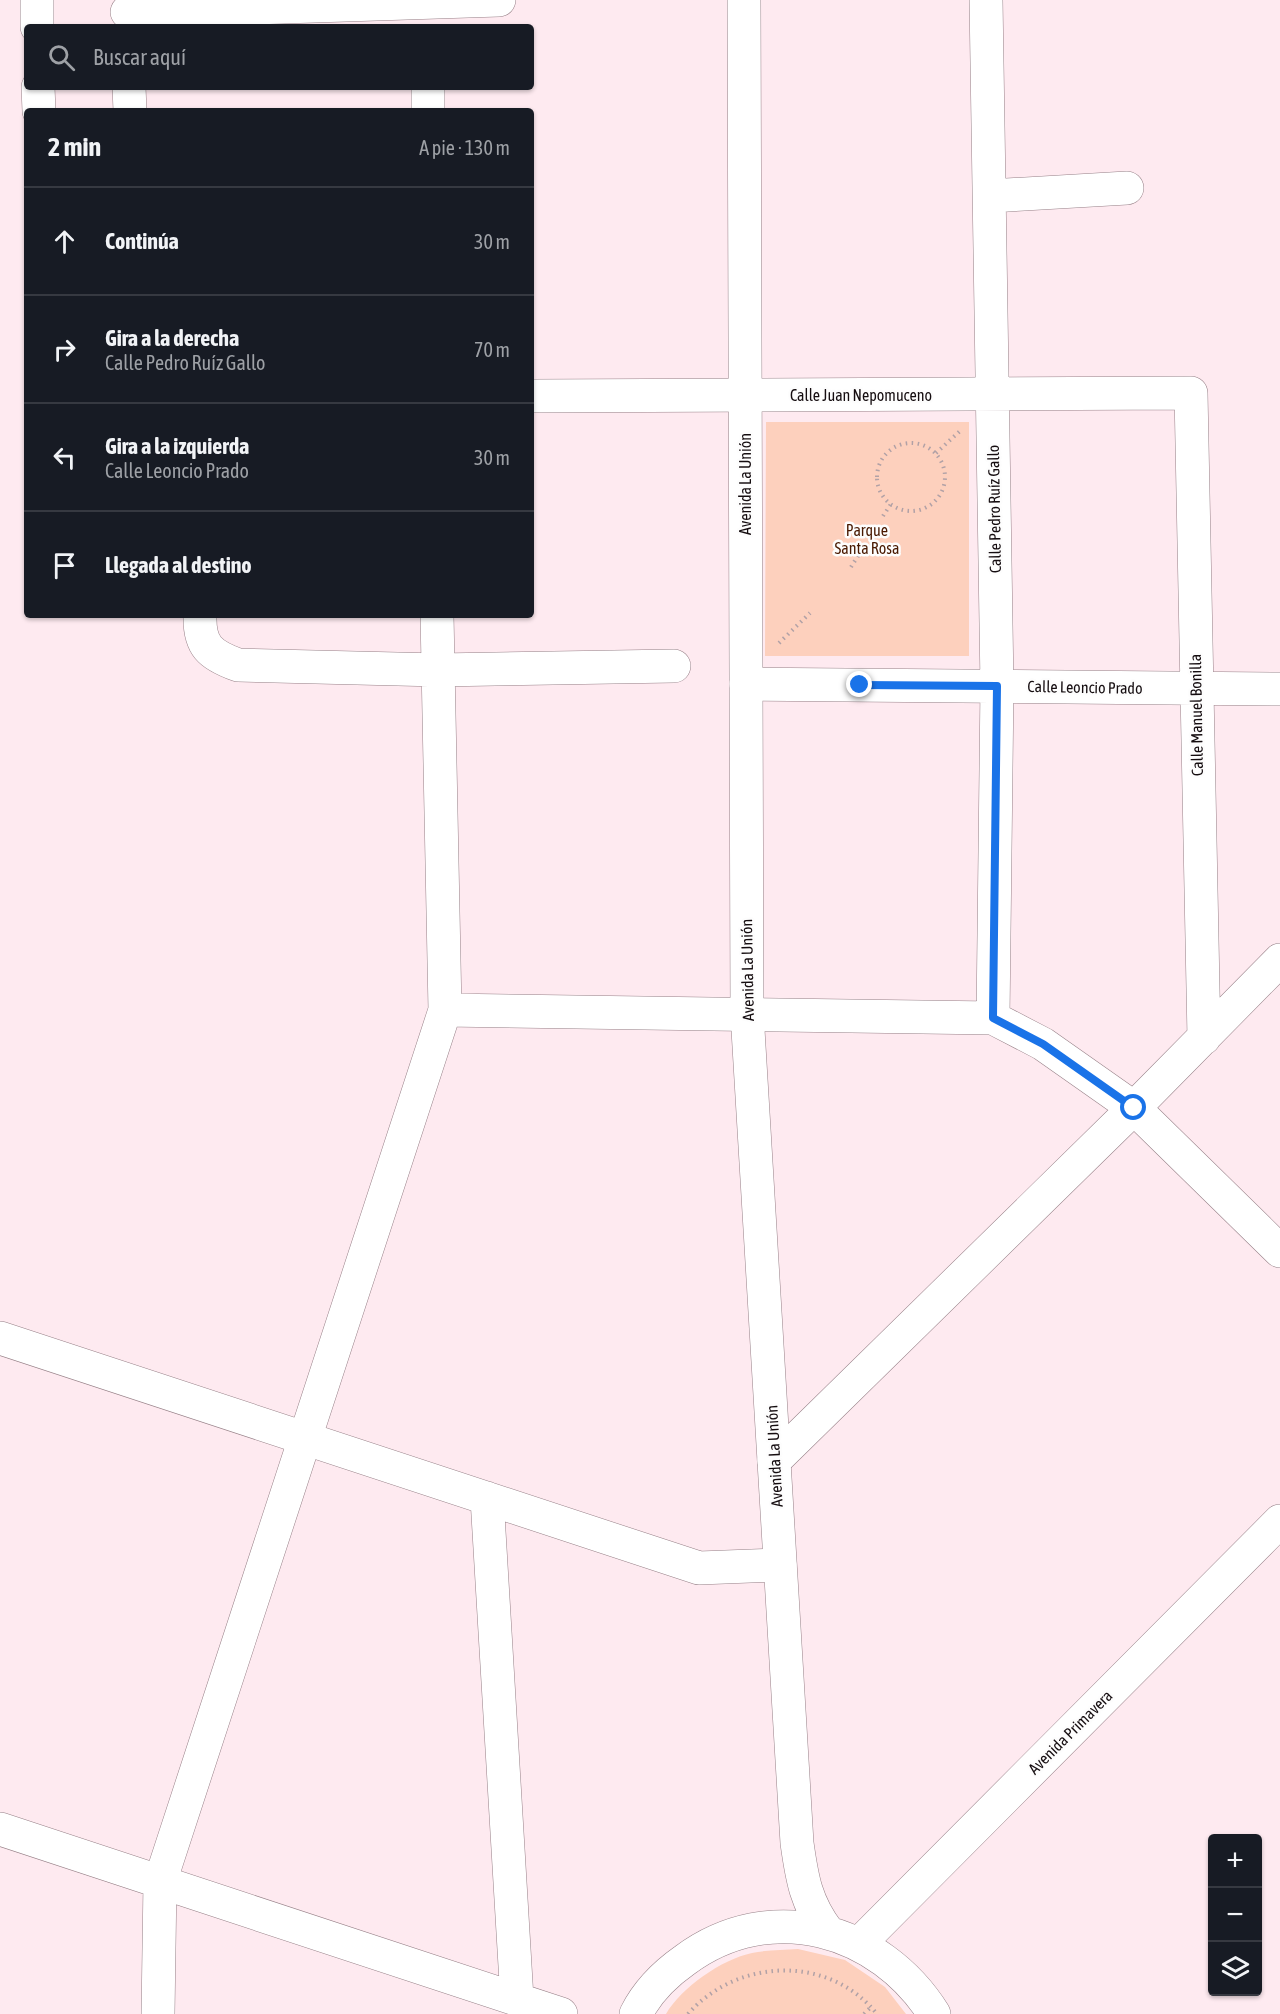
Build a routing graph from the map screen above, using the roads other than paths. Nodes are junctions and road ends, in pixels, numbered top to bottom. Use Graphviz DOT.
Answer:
graph roads {
  1 [pos="37,0"];
  2 [pos="499,0"];
  3 [pos="744,0"];
  4 [pos="986,0"];
  5 [pos="130,13"];
  6 [pos="426,15"];
  7 [pos="37,24"];
  8 [pos="38,90"];
  9 [pos="129,90"];
  10 [pos="428,90"];
  11 [pos="39,108"];
  12 [pos="130,108"];
  13 [pos="428,108"];
  14 [pos="1127,188"];
  15 [pos="990,196"];
  16 [pos="1191,393"];
  17 [pos="993,394"];
  18 [pos="745,395"];
  19 [pos="534,396"];
  20 [pos="200,618"];
  21 [pos="437,618"];
  22 [pos="674,666"];
  23 [pos="439,670"];
  24 [pos="746,684"];
  25 [pos="997,686"];
  26 [pos="1196,688"];
  27 [pos="1280,688"];
  28 [pos="1280,960"];
  29 [pos="445,1010"];
  30 [pos="747,1013"];
  31 [pos="993,1018"];
  32 [pos="1204,1038"];
  33 [pos="1134,1108"];
  34 [pos="1280,1251"];
  35 [pos="0,1338"];
  36 [pos="307,1438"];
  37 [pos="774,1461"];
  38 [pos="487,1498"];
  39 [pos="1280,1521"];
  40 [pos="780,1565"];
  41 [pos="0,1829"];
  42 [pos="160,1882"];
  43 [pos="828,1932"];
  44 [pos="859,1944"];
  45 [pos="517,1999"];
  46 [pos="158,2014"];
  47 [pos="561,2014"];
  48 [pos="636,2014"];
  49 [pos="934,2014"];
  1 -- 7 [label="street"];
  2 -- 6 [label="street"];
  3 -- 18 [label="street, Avenida La Unión"];
  4 -- 15 [label="street, Calle Pedro Ruíz Gallo"];
  5 -- 6 [label="street"];
  8 -- 11 [label="street"];
  9 -- 12 [label="street"];
  10 -- 13 [label="street"];
  14 -- 15 [label="street"];
  15 -- 17 [label="street, Calle Pedro Ruíz Gallo"];
  16 -- 17 [label="street, Calle Juan Nepomuceno"];
  16 -- 26 [label="street, Calle Manuel Bonilla"];
  17 -- 18 [label="street, Calle Juan Nepomuceno"];
  17 -- 25 [label="street, Calle Pedro Ruíz Gallo"];
  18 -- 19 [label="street, Calle Juan Nepomuceno"];
  18 -- 24 [label="street, Avenida La Unión"];
  20 -- 23 [label="street"];
  21 -- 23 [label="street"];
  22 -- 23 [label="street"];
  23 -- 29 [label="street"];
  24 -- 25 [label="street, Calle Leoncio Prado"];
  24 -- 30 [label="street, Avenida La Unión"];
  25 -- 26 [label="street, Calle Leoncio Prado"];
  25 -- 31 [label="street, Calle Pedro Ruíz Gallo"];
  26 -- 27 [label="street, Calle Leoncio Prado"];
  26 -- 32 [label="street, Calle Manuel Bonilla"];
  28 -- 32 [label="street"];
  29 -- 30 [label="street"];
  29 -- 36 [label="street"];
  30 -- 31 [label="street"];
  30 -- 37 [label="street, Avenida La Unión"];
  31 -- 33 [label="street"];
  32 -- 33 [label="street"];
  33 -- 34 [label="street"];
  33 -- 37 [label="street"];
  35 -- 36 [label="street"];
  36 -- 38 [label="street"];
  36 -- 42 [label="street"];
  37 -- 40 [label="street, Avenida La Unión"];
  38 -- 40 [label="street"];
  38 -- 45 [label="street"];
  39 -- 44 [label="street, Avenida Primavera"];
  40 -- 43 [label="street, Avenida La Unión"];
  41 -- 42 [label="street"];
  42 -- 45 [label="street"];
  42 -- 46 [label="street"];
  43 -- 44 [label="street"];
  43 -- 48 [label="street"];
  44 -- 49 [label="street"];
  45 -- 47 [label="street"];
}
